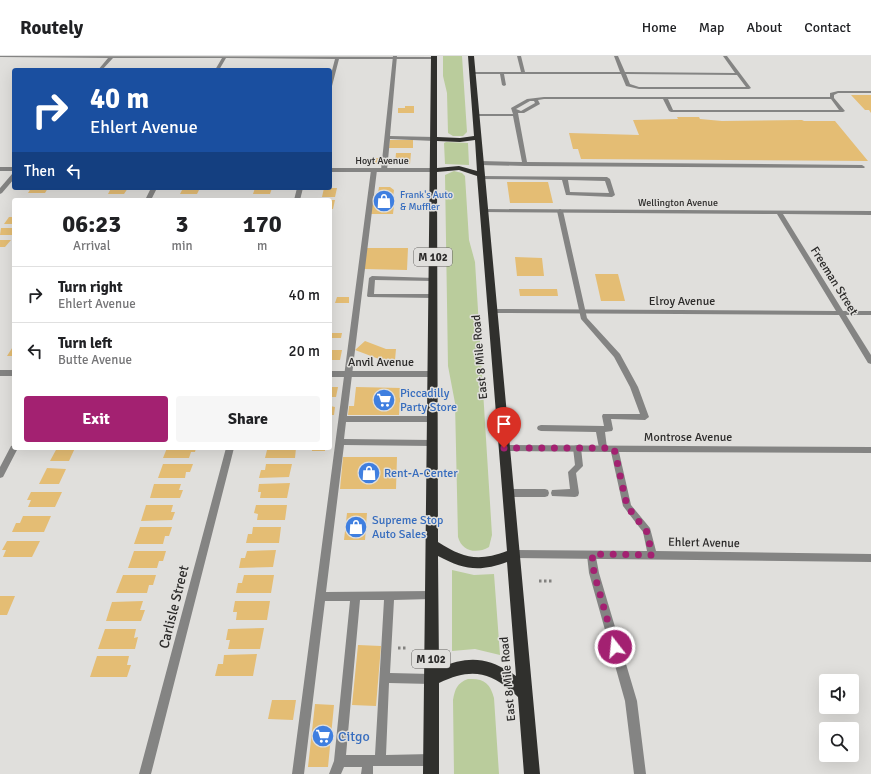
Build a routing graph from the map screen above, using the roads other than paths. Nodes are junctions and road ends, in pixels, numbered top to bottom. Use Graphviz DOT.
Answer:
graph roads {
  1 [pos="0,56"];
  2 [pos="111,56"];
  3 [pos="471,56"];
  4 [pos="519,56"];
  5 [pos="616,56"];
  6 [pos="725,56"];
  7 [pos="224,57"];
  8 [pos="337,57"];
  9 [pos="394,57"];
  10 [pos="434,57"];
  11 [pos="102,68"];
  12 [pos="218,68"];
  13 [pos="472,73"];
  14 [pos="502,73"];
  15 [pos="523,73"];
  16 [pos="623,73"];
  17 [pos="738,74"];
  18 [pos="332,78"];
  19 [pos="504,85"];
  20 [pos="871,92"];
  21 [pos="665,98"];
  22 [pos="832,98"];
  23 [pos="764,105"];
  24 [pos="515,114"];
  25 [pos="476,115"];
  26 [pos="387,137"];
  27 [pos="478,137"];
  28 [pos="434,139"];
  29 [pos="480,164"];
  30 [pos="525,164"];
  31 [pos="862,167"];
  32 [pos="0,169"];
  33 [pos="12,169"];
  34 [pos="332,170"];
  35 [pos="374,170"];
  36 [pos="384,170"];
  37 [pos="434,170"];
  38 [pos="12,177"];
  39 [pos="481,177"];
  40 [pos="565,179"];
  41 [pos="0,192"];
  42 [pos="484,211"];
  43 [pos="560,211"];
  44 [pos="779,212"];
  45 [pos="871,213"];
  46 [pos="433,279"];
  47 [pos="433,296"];
  48 [pos="492,311"];
  49 [pos="582,312"];
  50 [pos="841,313"];
  51 [pos="871,313"];
  52 [pos="871,361"];
  53 [pos="0,373"];
  54 [pos="12,373"];
  55 [pos="332,374"];
  56 [pos="349,374"];
  57 [pos="433,374"];
  58 [pos="343,419"];
  59 [pos="432,419"];
  60 [pos="541,428"];
  61 [pos="600,429"];
  62 [pos="340,442"];
  63 [pos="432,443"];
  64 [pos="504,448"];
  65 [pos="577,448"];
  66 [pos="603,448"];
  67 [pos="614,448"];
  68 [pos="13,450"];
  69 [pos="229,450"];
  70 [pos="871,450"];
  71 [pos="0,475"];
  72 [pos="508,493"];
  73 [pos="545,493"];
  74 [pos="555,493"];
  75 [pos="432,544"];
  76 [pos="514,554"];
  77 [pos="592,554"];
  78 [pos="652,555"];
  79 [pos="871,558"];
  80 [pos="431,595"];
  81 [pos="355,596"];
  82 [pos="389,596"];
  83 [pos="321,597"];
  84 [pos="384,678"];
  85 [pos="431,679"];
  86 [pos="525,693"];
  87 [pos="368,760"];
  88 [pos="380,760"];
  89 [pos="340,761"];
  90 [pos="431,767"];
  91 [pos="145,774"];
  92 [pos="298,774"];
  93 [pos="335,774"];
  94 [pos="367,774"];
  95 [pos="532,774"];
  96 [pos="640,774"];
  1 -- 2 [label="street"];
  2 -- 7 [label="street"];
  2 -- 11 [label="street"];
  3 -- 13 [label="highway, East 8 Mile Road"];
  4 -- 15 [label="street"];
  5 -- 16 [label="street"];
  6 -- 17 [label="street"];
  7 -- 8 [label="street"];
  7 -- 12 [label="street"];
  8 -- 9 [label="street"];
  8 -- 18 [label="street"];
  9 -- 10 [label="street"];
  9 -- 26 [label="street"];
  10 -- 28 [label="highway, M 102"];
  13 -- 14 [label="street"];
  13 -- 25 [label="highway, East 8 Mile Road"];
  14 -- 15 [label="street"];
  14 -- 19 [label="street"];
  15 -- 16 [label="street"];
  16 -- 17 [label="street"];
  16 -- 17 [label="street"];
  20 -- 22 [label="street"];
  21 -- 23 [label="street"];
  21 -- 23 [label="street"];
  21 -- 24 [label="street"];
  22 -- 23 [label="street"];
  22 -- 23 [label="street"];
  24 -- 25 [label="street"];
  24 -- 30 [label="street"];
  25 -- 27 [label="highway, East 8 Mile Road"];
  26 -- 28 [label="street"];
  26 -- 36 [label="street"];
  27 -- 28 [label="highway"];
  27 -- 29 [label="highway, East 8 Mile Road"];
  28 -- 37 [label="highway, M 102"];
  29 -- 30 [label="street"];
  29 -- 39 [label="highway, East 8 Mile Road"];
  30 -- 31 [label="street"];
  32 -- 33 [label="street"];
  34 -- 35 [label="street, Hoyt Avenue"];
  35 -- 36 [label="street, Hoyt Avenue"];
  35 -- 56 [label="street"];
  36 -- 37 [label="street, Hoyt Avenue"];
  37 -- 39 [label="highway"];
  37 -- 46 [label="highway, M 102"];
  38 -- 41 [label="street"];
  39 -- 40 [label="street"];
  39 -- 42 [label="highway, East 8 Mile Road"];
  40 -- 40 [label="street"];
  42 -- 43 [label="street, Wellington Avenue"];
  42 -- 48 [label="highway, East 8 Mile Road"];
  43 -- 44 [label="street, Wellington Avenue"];
  43 -- 49 [label="street"];
  44 -- 45 [label="street, Wellington Avenue"];
  44 -- 50 [label="street, Freeman Street"];
  46 -- 47 [label="highway, M 102"];
  46 -- 47 [label="street"];
  47 -- 57 [label="highway, M 102"];
  48 -- 49 [label="street, Elroy Avenue"];
  48 -- 64 [label="highway, East 8 Mile Road"];
  49 -- 50 [label="street, Elroy Avenue"];
  49 -- 61 [label="street"];
  50 -- 51 [label="street, Elroy Avenue"];
  50 -- 52 [label="street, Freeman Street"];
  53 -- 54 [label="street"];
  55 -- 56 [label="street, Anvil Avenue"];
  56 -- 57 [label="street, Anvil Avenue"];
  56 -- 58 [label="street"];
  57 -- 59 [label="highway, M 102"];
  58 -- 59 [label="street"];
  58 -- 62 [label="street"];
  59 -- 63 [label="highway, M 102"];
  60 -- 61 [label="street"];
  61 -- 66 [label="street"];
  62 -- 63 [label="street"];
  62 -- 83 [label="street"];
  63 -- 75 [label="highway, M 102"];
  64 -- 65 [label="street, Montrose Avenue"];
  64 -- 72 [label="highway, East 8 Mile Road"];
  65 -- 66 [label="street, Montrose Avenue"];
  65 -- 74 [label="street"];
  66 -- 67 [label="street, Montrose Avenue"];
  67 -- 70 [label="street, Montrose Avenue"];
  67 -- 78 [label="street"];
  68 -- 71 [label="street"];
  69 -- 91 [label="street, Carlisle Street"];
  72 -- 73 [label="street"];
  72 -- 76 [label="highway, East 8 Mile Road"];
  75 -- 76 [label="highway"];
  75 -- 80 [label="highway, M 102"];
  76 -- 77 [label="street, Ehlert Avenue"];
  76 -- 86 [label="highway, East 8 Mile Road"];
  77 -- 78 [label="street, Ehlert Avenue"];
  77 -- 96 [label="street"];
  78 -- 79 [label="street, Ehlert Avenue"];
  80 -- 82 [label="street"];
  80 -- 85 [label="highway, M 102"];
  81 -- 82 [label="street"];
  81 -- 83 [label="street"];
  81 -- 89 [label="street"];
  82 -- 84 [label="street"];
  83 -- 92 [label="street"];
  84 -- 85 [label="street"];
  84 -- 88 [label="street"];
  85 -- 86 [label="highway"];
  85 -- 90 [label="highway, M 102"];
  86 -- 95 [label="highway, East 8 Mile Road"];
  87 -- 88 [label="street"];
  87 -- 89 [label="street"];
  87 -- 94 [label="street"];
  88 -- 90 [label="street"];
  89 -- 93 [label="street"];
}
